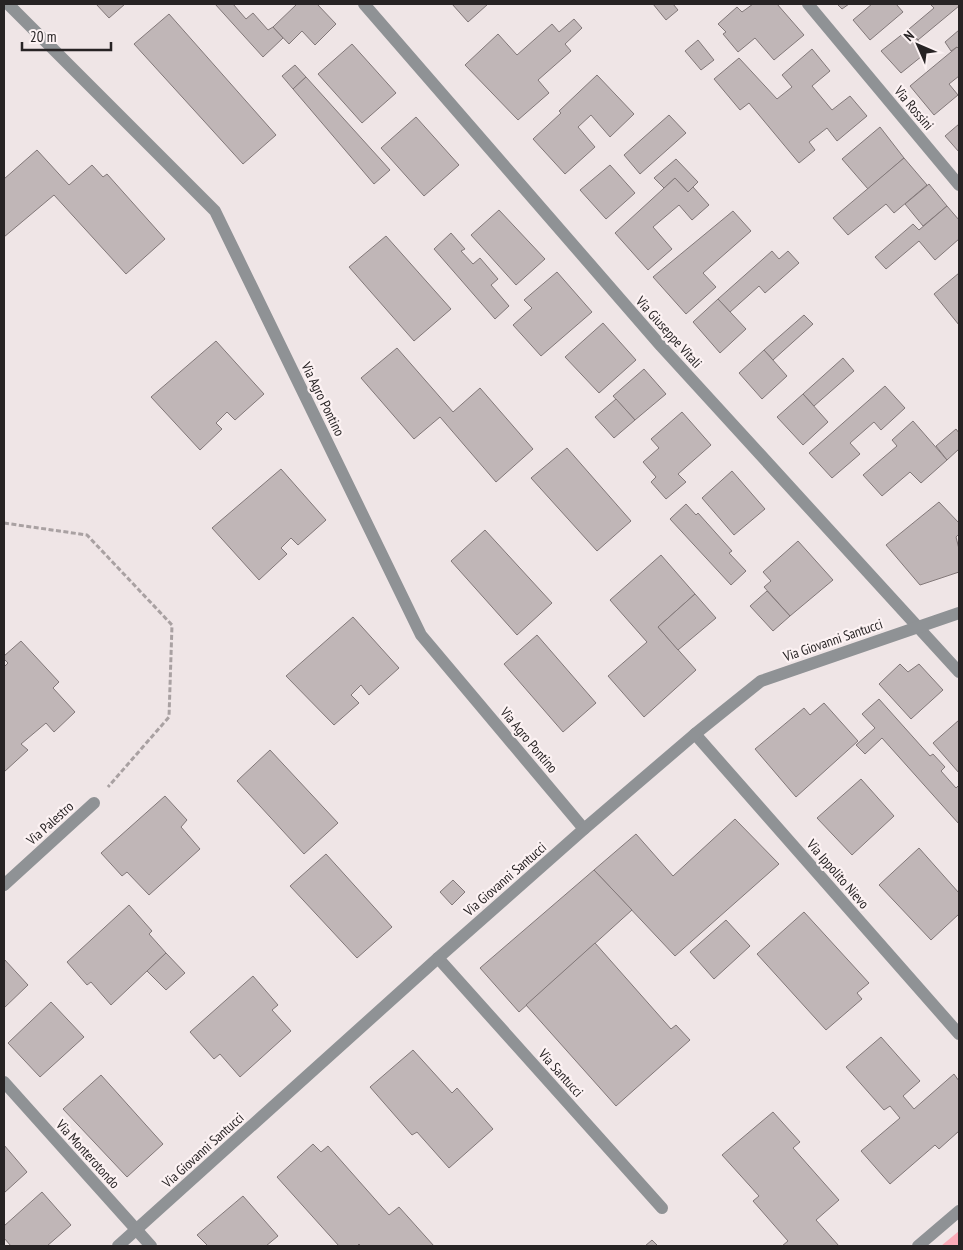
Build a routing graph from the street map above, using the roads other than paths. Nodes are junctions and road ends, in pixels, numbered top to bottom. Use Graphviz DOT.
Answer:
graph roads {
  1 [pos="8,4"];
  2 [pos="364,4"];
  3 [pos="808,4"];
  4 [pos="959,185"];
  5 [pos="959,613"];
  6 [pos="917,627"];
  7 [pos="959,672"];
  8 [pos="695,734"];
  9 [pos="94,803"];
  10 [pos="584,830"];
  11 [pos="4,885"];
  12 [pos="438,958"];
  13 [pos="959,1034"];
  14 [pos="4,1082"];
  15 [pos="662,1208"];
  16 [pos="959,1211"];
  17 [pos="136,1230"];
  18 [pos="118,1246"];
  19 [pos="150,1246"];
  20 [pos="918,1246"];
  1 -- 10 [label="street, Via Agro Pontino"];
  2 -- 6 [label="street, Via Giuseppe Vitali"];
  3 -- 4 [label="street, Via Rossini"];
  5 -- 6 [label="street, Via Giovanni Santucci"];
  6 -- 7 [label="street, Via Giuseppe Vitali"];
  6 -- 8 [label="street, Via Giovanni Santucci"];
  8 -- 10 [label="street, Via Giovanni Santucci"];
  8 -- 13 [label="street, Via Ippolito Nievo"];
  9 -- 11 [label="street, Via Palestro"];
  10 -- 12 [label="street, Via Giovanni Santucci"];
  12 -- 15 [label="street, Via Santucci"];
  12 -- 17 [label="street, Via Giovanni Santucci"];
  14 -- 17 [label="street, Via Monterotondo"];
  16 -- 20 [label="street"];
  17 -- 18 [label="street, Via Giovanni Santucci"];
  17 -- 19 [label="street, Via Monterotondo"];
}
